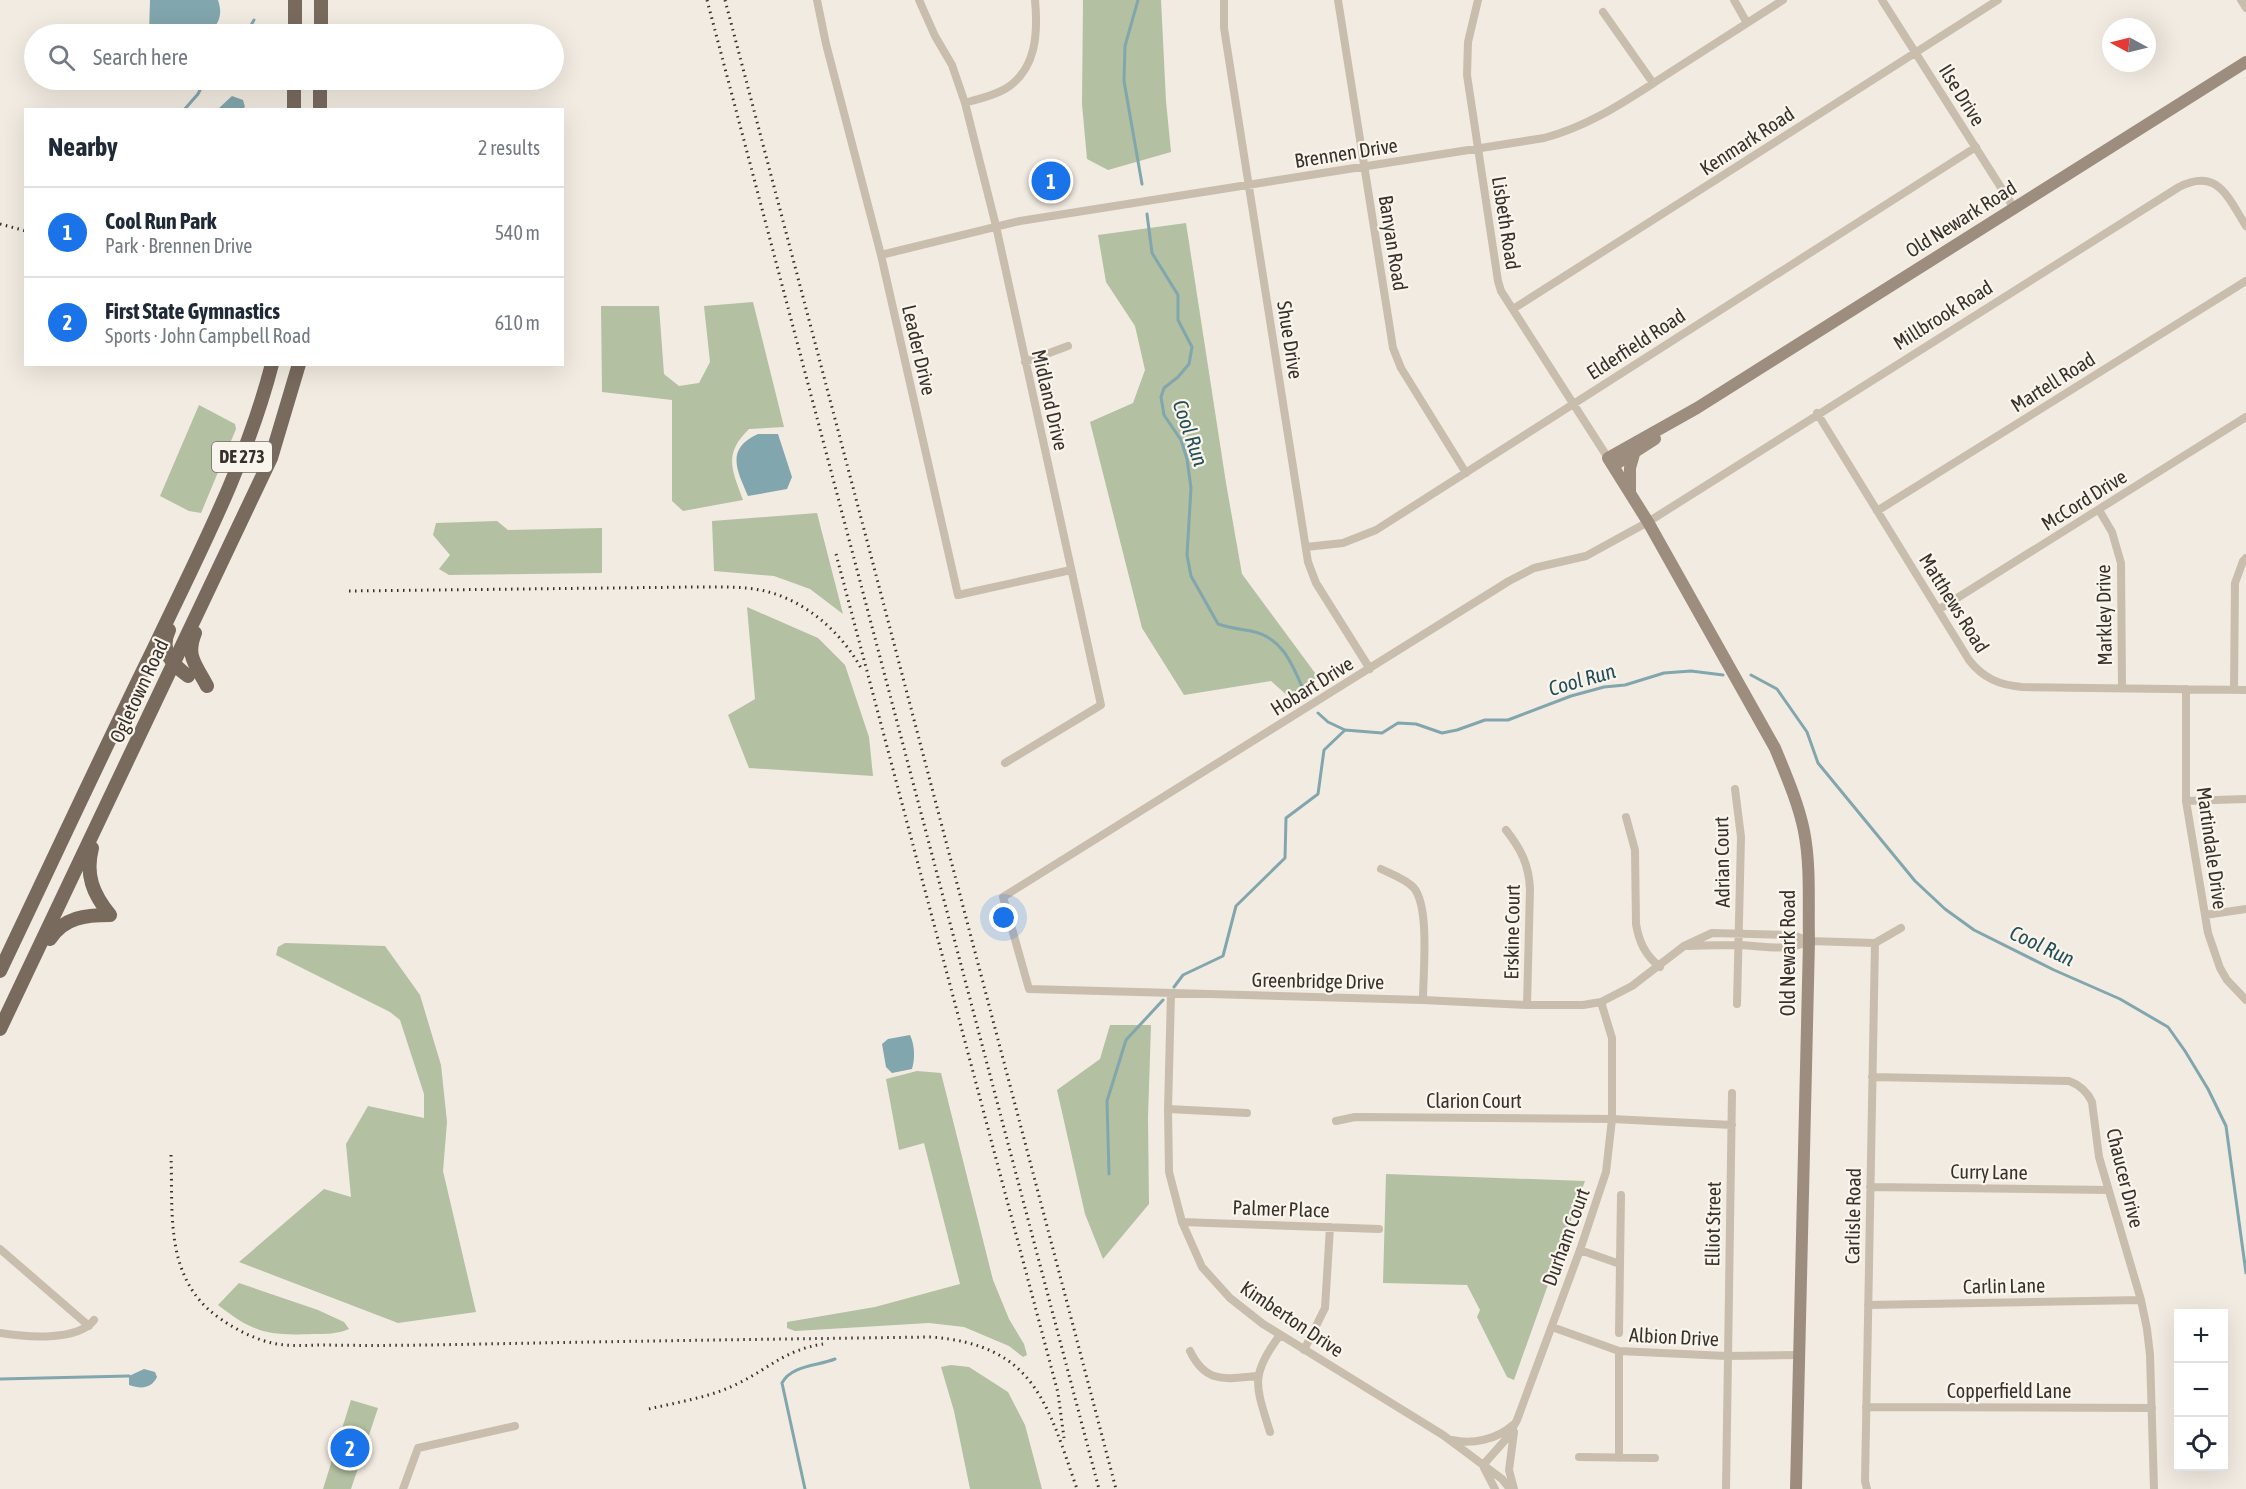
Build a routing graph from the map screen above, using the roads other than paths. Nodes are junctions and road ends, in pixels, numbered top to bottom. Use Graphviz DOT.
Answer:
graph roads {
  1 [pos="817,0"];
  2 [pos="919,0"];
  3 [pos="1035,0"];
  4 [pos="1224,0"];
  5 [pos="1338,0"];
  6 [pos="1478,0"];
  7 [pos="1734,0"];
  8 [pos="1783,0"];
  9 [pos="1882,0"];
  10 [pos="1998,0"];
  11 [pos="2241,0"];
  12 [pos="322,2"];
  13 [pos="294,3"];
  14 [pos="2246,8"];
  15 [pos="1603,12"];
  16 [pos="1747,23"];
  17 [pos="294,24"];
  18 [pos="321,24"];
  19 [pos="1916,53"];
  20 [pos="2246,62"];
  21 [pos="1653,83"];
  22 [pos="294,90"];
  23 [pos="320,90"];
  24 [pos="965,103"];
  25 [pos="294,108"];
  26 [pos="320,108"];
  27 [pos="1976,147"];
  28 [pos="1477,149"];
  29 [pos="1364,167"];
  30 [pos="1249,185"];
  31 [pos="2014,208"];
  32 [pos="996,226"];
  33 [pos="2246,226"];
  34 [pos="881,255"];
  35 [pos="2246,281"];
  36 [pos="1513,309"];
  37 [pos="1068,346"];
  38 [pos="1025,362"];
  39 [pos="271,366"];
  40 [pos="298,366"];
  41 [pos="1574,404"];
  42 [pos="1697,408"];
  43 [pos="1817,413"];
  44 [pos="2246,417"];
  45 [pos="1634,454"];
  46 [pos="1611,462"];
  47 [pos="1466,473"];
  48 [pos="1630,492"];
  49 [pos="2099,510"];
  50 [pos="1877,511"];
  51 [pos="1648,522"];
  52 [pos="203,545"];
  53 [pos="1306,548"];
  54 [pos="2246,558"];
  55 [pos="1071,570"];
  56 [pos="207,593"];
  57 [pos="1938,610"];
  58 [pos="173,665"];
  59 [pos="1370,669"];
  60 [pos="188,676"];
  61 [pos="207,686"];
  62 [pos="2122,688"];
  63 [pos="2186,689"];
  64 [pos="2234,690"];
  65 [pos="2246,690"];
  66 [pos="1005,763"];
  67 [pos="1735,789"];
  68 [pos="2246,799"];
  69 [pos="2186,801"];
  70 [pos="1626,817"];
  71 [pos="98,823"];
  72 [pos="1506,830"];
  73 [pos="1381,869"];
  74 [pos="1003,897"];
  75 [pos="2246,909"];
  76 [pos="2205,915"];
  77 [pos="1900,928"];
  78 [pos="1740,934"];
  79 [pos="1809,941"];
  80 [pos="1875,943"];
  81 [pos="1739,945"];
  82 [pos="1684,946"];
  83 [pos="35,956"];
  84 [pos="1660,967"];
  85 [pos="0,971"];
  86 [pos="1171,994"];
  87 [pos="1423,1000"];
  88 [pos="2246,1000"];
  89 [pos="1601,1002"];
  90 [pos="1737,1004"];
  91 [pos="1527,1005"];
  92 [pos="0,1029"];
  93 [pos="1872,1077"];
  94 [pos="1732,1093"];
  95 [pos="1168,1109"];
  96 [pos="1247,1113"];
  97 [pos="1612,1119"];
  98 [pos="1336,1121"];
  99 [pos="1732,1125"];
  100 [pos="1870,1186"];
  101 [pos="2108,1190"];
  102 [pos="1621,1196"];
  103 [pos="1182,1222"];
  104 [pos="1330,1227"];
  105 [pos="1379,1229"];
  106 [pos="0,1249"];
  107 [pos="1580,1250"];
  108 [pos="1620,1264"];
  109 [pos="2141,1300"];
  110 [pos="1868,1305"];
  111 [pos="1552,1327"];
  112 [pos="0,1333"];
  113 [pos="1619,1333"];
  114 [pos="1280,1335"];
  115 [pos="1304,1350"];
  116 [pos="1190,1351"];
  117 [pos="1619,1351"];
  118 [pos="1800,1355"];
  119 [pos="1726,1356"];
  120 [pos="1257,1376"];
  121 [pos="1866,1407"];
  122 [pos="2152,1408"];
  123 [pos="1517,1420"];
  124 [pos="515,1426"];
  125 [pos="1270,1432"];
  126 [pos="1448,1438"];
  127 [pos="1579,1457"];
  128 [pos="1619,1458"];
  129 [pos="1655,1458"];
  130 [pos="1483,1465"];
  131 [pos="403,1489"];
  132 [pos="1495,1489"];
  133 [pos="1512,1489"];
  134 [pos="1726,1489"];
  135 [pos="1796,1489"];
  136 [pos="1867,1489"];
  137 [pos="2154,1489"];
  1 -- 34 [label="street, Leader Drive"];
  2 -- 24 [label="street, Midland Drive"];
  3 -- 24 [label="street"];
  4 -- 30 [label="street, Shue Drive"];
  5 -- 29 [label="street, Banyan Road"];
  6 -- 28 [label="street, Lisbeth Road"];
  7 -- 16 [label="street"];
  8 -- 16 [label="street, Brennen Drive"];
  9 -- 19 [label="street, Ilse Drive"];
  10 -- 19 [label="street, Kenmark Road"];
  11 -- 14 [label="street"];
  12 -- 18 [label="main road"];
  13 -- 17 [label="main road"];
  15 -- 21 [label="street"];
  16 -- 21 [label="street, Brennen Drive"];
  19 -- 27 [label="street, Ilse Drive"];
  19 -- 36 [label="street, Kenmark Road"];
  20 -- 31 [label="street, Old Newark Road"];
  21 -- 28 [label="street, Brennen Drive"];
  22 -- 25 [label="main road"];
  23 -- 26 [label="main road"];
  24 -- 32 [label="street, Midland Drive"];
  27 -- 31 [label="street, Ilse Drive"];
  27 -- 41 [label="street, Elderfield Road"];
  28 -- 29 [label="street, Brennen Drive"];
  28 -- 36 [label="street, Lisbeth Road"];
  29 -- 30 [label="street, Brennen Drive"];
  29 -- 47 [label="street, Banyan Road"];
  30 -- 32 [label="street, Brennen Drive"];
  30 -- 53 [label="street, Shue Drive"];
  31 -- 42 [label="street, Old Newark Road"];
  32 -- 34 [label="street, Brennen Drive"];
  32 -- 38 [label="street, Midland Drive"];
  33 -- 43 [label="street, Millbrook Road"];
  34 -- 55 [label="street, Leader Drive"];
  35 -- 50 [label="street, Martell Road"];
  36 -- 41 [label="street, Lisbeth Road"];
  37 -- 38 [label="street"];
  38 -- 55 [label="street, Midland Drive"];
  39 -- 52 [label="main road, Ogletown Road / DE 273"];
  40 -- 56 [label="main road, Ogletown Road / DE 273"];
  41 -- 46 [label="street, Lisbeth Road"];
  41 -- 47 [label="street, Elderfield Road"];
  42 -- 45 [label="street, Old Newark Road"];
  42 -- 46 [label="street, Old Newark Road"];
  43 -- 50 [label="street, Matthews Road"];
  43 -- 51 [label="street, Millbrook Road"];
  44 -- 49 [label="street, McCord Drive"];
  45 -- 46 [label="street, Old Newark Road"];
  45 -- 48 [label="street"];
  46 -- 48 [label="street, Old Newark Road"];
  47 -- 53 [label="street, Elderfield Road"];
  48 -- 51 [label="street, Old Newark Road"];
  49 -- 57 [label="street, McCord Drive"];
  49 -- 62 [label="street, Markley Drive"];
  50 -- 57 [label="street, Matthews Road"];
  51 -- 59 [label="street, Hobart Drive"];
  51 -- 79 [label="street, Old Newark Road"];
  52 -- 58 [label="main road"];
  52 -- 85 [label="main road, Ogletown Road / DE 273"];
  53 -- 59 [label="street, Shue Drive"];
  54 -- 64 [label="street"];
  55 -- 66 [label="street, Midland Drive"];
  56 -- 58 [label="main road, Ogletown Road / DE 273"];
  56 -- 61 [label="main road"];
  57 -- 62 [label="street, Matthews Road"];
  58 -- 60 [label="main road"];
  58 -- 71 [label="main road, Ogletown Road / DE 273"];
  59 -- 74 [label="street, Hobart Drive"];
  62 -- 63 [label="street, Matthews Road"];
  63 -- 64 [label="street, Matthews Road"];
  63 -- 69 [label="street, Martindale Drive"];
  64 -- 65 [label="street, Matthews Road"];
  67 -- 78 [label="street, Adrian Court"];
  68 -- 69 [label="street"];
  69 -- 76 [label="street, Martindale Drive"];
  70 -- 84 [label="street"];
  71 -- 83 [label="main road, Ogletown Road / DE 273"];
  71 -- 83 [label="main road"];
  72 -- 91 [label="street, Erskine Court"];
  73 -- 87 [label="street"];
  74 -- 86 [label="street, Greenbridge Drive"];
  75 -- 76 [label="street"];
  76 -- 88 [label="street, Martindale Drive"];
  77 -- 80 [label="street"];
  78 -- 79 [label="street, Greenbridge Drive"];
  78 -- 81 [label="street, Adrian Court"];
  78 -- 82 [label="street, Greenbridge Drive"];
  79 -- 80 [label="street"];
  79 -- 81 [label="street"];
  79 -- 118 [label="street, Old Newark Road"];
  80 -- 93 [label="street, Carlisle Road"];
  81 -- 82 [label="street"];
  81 -- 90 [label="street, Adrian Court"];
  82 -- 84 [label="street, Greenbridge Drive"];
  83 -- 92 [label="main road, Ogletown Road / DE 273"];
  84 -- 89 [label="street, Greenbridge Drive"];
  86 -- 87 [label="street, Greenbridge Drive"];
  86 -- 95 [label="street, Kimberton Drive"];
  87 -- 91 [label="street, Greenbridge Drive"];
  89 -- 91 [label="street, Greenbridge Drive"];
  89 -- 97 [label="street, Durham Court"];
  93 -- 100 [label="street, Carlisle Road"];
  93 -- 101 [label="street, Chaucer Drive"];
  94 -- 99 [label="street, Elliot Street"];
  95 -- 96 [label="street"];
  95 -- 103 [label="street, Kimberton Drive"];
  97 -- 98 [label="street, Clarion Court"];
  97 -- 99 [label="street, Clarion Court"];
  97 -- 107 [label="street, Durham Court"];
  99 -- 119 [label="street, Elliot Street"];
  100 -- 101 [label="street, Curry Lane"];
  100 -- 110 [label="street, Carlisle Road"];
  101 -- 109 [label="street, Chaucer Drive"];
  102 -- 108 [label="street"];
  103 -- 104 [label="street, Palmer Place"];
  103 -- 114 [label="street, Kimberton Drive"];
  104 -- 105 [label="street, Palmer Place"];
  104 -- 115 [label="street"];
  106 -- 112 [label="street"];
  107 -- 108 [label="street"];
  107 -- 111 [label="street, Durham Court"];
  108 -- 113 [label="street"];
  109 -- 110 [label="street, Carlin Lane"];
  109 -- 122 [label="street, Chaucer Drive"];
  110 -- 121 [label="street, Carlisle Road"];
  111 -- 117 [label="street, Albion Drive"];
  111 -- 123 [label="street, Durham Court"];
  114 -- 115 [label="street, Kimberton Drive"];
  114 -- 120 [label="street"];
  115 -- 126 [label="street, Kimberton Drive"];
  116 -- 120 [label="street"];
  117 -- 119 [label="street, Albion Drive"];
  117 -- 128 [label="street"];
  118 -- 119 [label="street, Albion Drive"];
  118 -- 135 [label="street, Old Newark Road"];
  119 -- 134 [label="street, Elliot Street"];
  120 -- 125 [label="street"];
  121 -- 122 [label="street, Copperfield Lane"];
  121 -- 136 [label="street, Carlisle Road"];
  122 -- 137 [label="street, Chaucer Drive"];
  123 -- 126 [label="street"];
  123 -- 130 [label="street, Durham Court"];
  123 -- 133 [label="street"];
  124 -- 131 [label="street"];
  126 -- 130 [label="street, Kimberton Drive"];
  127 -- 128 [label="street"];
  128 -- 129 [label="street"];
  130 -- 132 [label="street, Kimberton Drive"];
  130 -- 133 [label="street, Kimberton Drive"];
}
